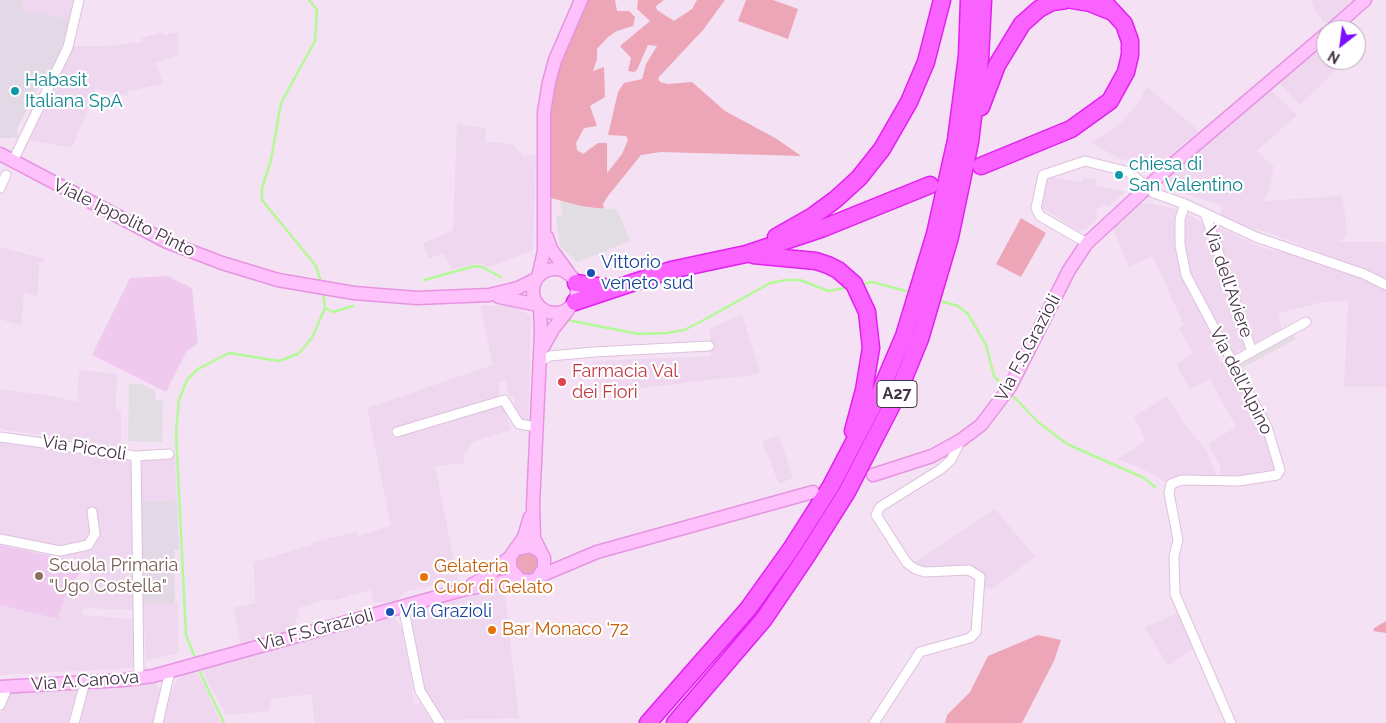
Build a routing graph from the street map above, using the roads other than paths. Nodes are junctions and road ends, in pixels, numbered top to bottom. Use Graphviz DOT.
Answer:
graph roads {
  1 [pos="79,0"];
  2 [pos="581,0"];
  3 [pos="942,0"];
  4 [pos="968,0"];
  5 [pos="984,0"];
  6 [pos="1066,0"];
  7 [pos="1072,0"];
  8 [pos="1102,0"];
  9 [pos="1365,0"];
  10 [pos="1115,13"];
  11 [pos="1342,20"];
  12 [pos="1316,42"];
  13 [pos="970,142"];
  14 [pos="0,154"];
  15 [pos="13,161"];
  16 [pos="981,166"];
  17 [pos="6,175"];
  18 [pos="930,185"];
  19 [pos="0,188"];
  20 [pos="1146,188"];
  21 [pos="1184,204"];
  22 [pos="1205,213"];
  23 [pos="545,230"];
  24 [pos="1087,243"];
  25 [pos="746,254"];
  26 [pos="537,278"];
  27 [pos="572,278"];
  28 [pos="1386,285"];
  29 [pos="613,288"];
  30 [pos="489,295"];
  31 [pos="572,305"];
  32 [pos="539,306"];
  33 [pos="1306,322"];
  34 [pos="709,346"];
  35 [pos="1252,352"];
  36 [pos="540,360"];
  37 [pos="1231,363"];
  38 [pos="537,427"];
  39 [pos="397,432"];
  40 [pos="0,437"];
  41 [pos="961,440"];
  42 [pos="169,454"];
  43 [pos="136,456"];
  44 [pos="873,475"];
  45 [pos="831,486"];
  46 [pos="814,492"];
  47 [pos="533,505"];
  48 [pos="92,512"];
  49 [pos="0,539"];
  50 [pos="513,553"];
  51 [pos="542,553"];
  52 [pos="581,557"];
  53 [pos="540,576"];
  54 [pos="526,581"];
  55 [pos="462,590"];
  56 [pos="403,606"];
  57 [pos="170,672"];
  58 [pos="139,678"];
  59 [pos="85,682"];
  60 [pos="4,686"];
  61 [pos="0,705"];
  62 [pos="74,723"];
  63 [pos="158,723"];
  64 [pos="440,723"];
  65 [pos="648,723"];
  66 [pos="675,723"];
  67 [pos="874,723"];
  68 [pos="1231,723"];
  1 -- 15 [label="street"];
  2 -- 23 [label="main road"];
  3 -- 25 [label="highway, A27"];
  4 -- 45 [label="highway, A27"];
  5 -- 13 [label="highway, A27"];
  6 -- 13 [label="highway, A27"];
  7 -- 10 [label="highway"];
  8 -- 10 [label="highway"];
  9 -- 11 [label="main road"];
  10 -- 16 [label="highway"];
  12 -- 20 [label="main road, Via F.S.Grazioli"];
  13 -- 66 [label="highway, A27"];
  14 -- 15 [label="main road, Viale Ippolito Pinto"];
  15 -- 30 [label="main road, Viale Ippolito Pinto"];
  17 -- 19 [label="street"];
  18 -- 25 [label="highway, A27"];
  20 -- 21 [label="street"];
  20 -- 24 [label="main road, Via F.S.Grazioli"];
  20 -- 24 [label="street"];
  21 -- 22 [label="street"];
  21 -- 37 [label="street, Via dell'Alpino"];
  22 -- 28 [label="street"];
  22 -- 35 [label="street, Via dell'Aviere"];
  23 -- 26 [label="main road"];
  23 -- 27 [label="main road"];
  24 -- 41 [label="main road, Via F.S.Grazioli"];
  25 -- 29 [label="highway, A27"];
  25 -- 45 [label="highway, A27"];
  26 -- 27 [label="main road"];
  26 -- 30 [label="main road, Viale Ippolito Pinto"];
  26 -- 32 [label="main road"];
  27 -- 29 [label="highway, A27"];
  27 -- 31 [label="main road"];
  29 -- 31 [label="highway, A27"];
  30 -- 32 [label="main road, Viale Ippolito Pinto"];
  31 -- 32 [label="main road"];
  31 -- 36 [label="main road"];
  32 -- 36 [label="main road"];
  33 -- 35 [label="street, Via dell'Aviere"];
  34 -- 36 [label="street"];
  35 -- 37 [label="street, Via dell'Aviere"];
  36 -- 38 [label="main road"];
  37 -- 68 [label="street, Via dell'Alpino"];
  38 -- 39 [label="street"];
  38 -- 47 [label="main road"];
  40 -- 43 [label="street, Via Piccoli"];
  41 -- 44 [label="main road, Via F.S.Grazioli"];
  41 -- 67 [label="street"];
  42 -- 43 [label="street, Via Piccoli"];
  43 -- 58 [label="street"];
  45 -- 65 [label="highway, A27"];
  46 -- 52 [label="main road"];
  47 -- 50 [label="main road"];
  47 -- 51 [label="main road"];
  48 -- 49 [label="street"];
  50 -- 51 [label="main road"];
  50 -- 54 [label="main road"];
  50 -- 55 [label="main road, Via F.S.Grazioli"];
  51 -- 52 [label="main road"];
  51 -- 53 [label="main road"];
  52 -- 53 [label="main road"];
  53 -- 54 [label="main road"];
  54 -- 55 [label="main road, Via F.S.Grazioli"];
  55 -- 56 [label="main road, Via F.S.Grazioli"];
  56 -- 57 [label="main road, Via F.S.Grazioli"];
  56 -- 64 [label="street"];
  57 -- 58 [label="main road, Via A.Canova"];
  57 -- 63 [label="street"];
  58 -- 59 [label="main road, Via A.Canova"];
  59 -- 60 [label="main road, Via A.Canova"];
  59 -- 62 [label="street"];
  60 -- 61 [label="street"];
}
